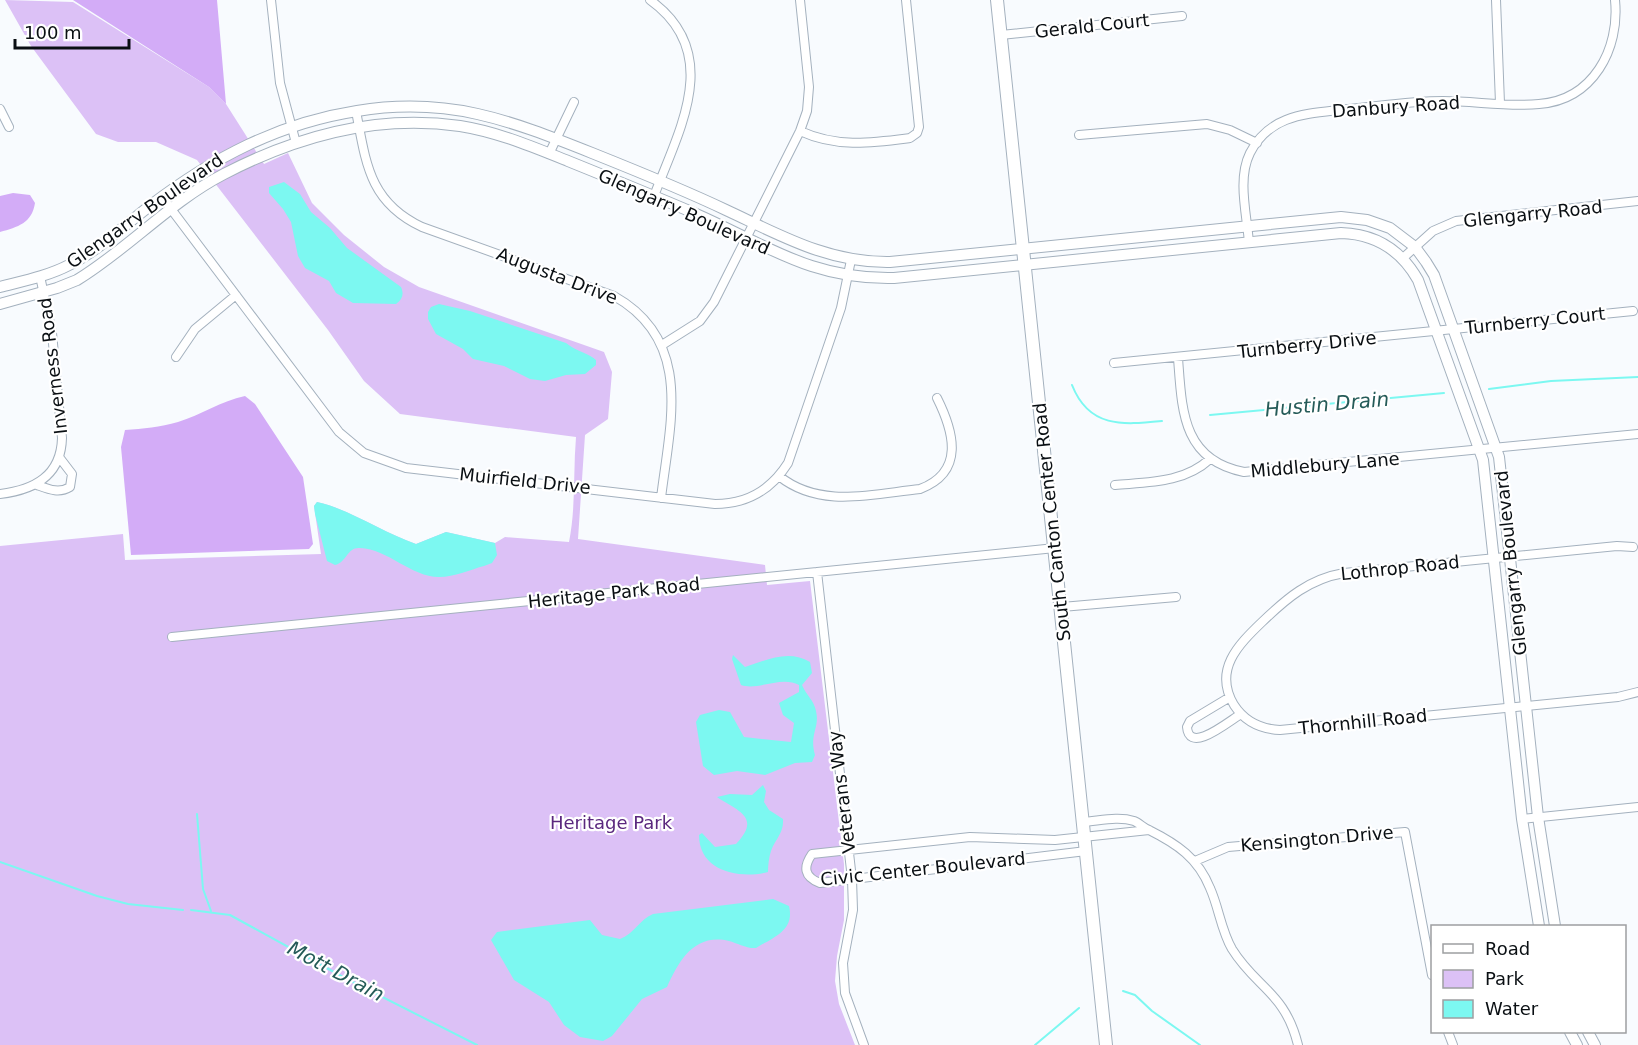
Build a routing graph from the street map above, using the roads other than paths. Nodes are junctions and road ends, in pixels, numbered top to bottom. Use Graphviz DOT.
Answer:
graph roads {
  1 [pos="271,0"];
  2 [pos="650,0"];
  3 [pos="800,0"];
  4 [pos="906,0"];
  5 [pos="997,0"];
  6 [pos="1496,0"];
  7 [pos="1615,0"];
  8 [pos="1182,16"];
  9 [pos="1001,35"];
  10 [pos="574,102"];
  11 [pos="1500,104"];
  12 [pos="0,109"];
  13 [pos="465,110"];
  14 [pos="356,111"];
  15 [pos="461,126"];
  16 [pos="9,127"];
  17 [pos="291,127"];
  18 [pos="359,127"];
  19 [pos="800,131"];
  20 [pos="1079,135"];
  21 [pos="556,139"];
  22 [pos="296,143"];
  23 [pos="1257,143"];
  24 [pos="549,154"];
  25 [pos="660,180"];
  26 [pos="654,196"];
  27 [pos="162,197"];
  28 [pos="1638,201"];
  29 [pos="172,210"];
  30 [pos="1333,218"];
  31 [pos="754,224"];
  32 [pos="1248,226"];
  33 [pos="1207,231"];
  34 [pos="1335,234"];
  35 [pos="747,238"];
  36 [pos="1102,241"];
  37 [pos="1249,243"];
  38 [pos="1208,247"];
  39 [pos="1415,247"];
  40 [pos="1023,249"];
  41 [pos="1103,257"];
  42 [pos="1403,258"];
  43 [pos="850,260"];
  44 [pos="909,260"];
  45 [pos="1025,265"];
  46 [pos="40,276"];
  47 [pos="848,276"];
  48 [pos="911,276"];
  49 [pos="0,287"];
  50 [pos="44,292"];
  51 [pos="236,295"];
  52 [pos="0,304"];
  53 [pos="1634,311"];
  54 [pos="1454,330"];
  55 [pos="1437,332"];
  56 [pos="662,345"];
  57 [pos="176,357"];
  58 [pos="1178,358"];
  59 [pos="1114,363"];
  60 [pos="937,398"];
  61 [pos="1638,435"];
  62 [pos="1497,449"];
  63 [pos="1480,450"];
  64 [pos="59,457"];
  65 [pos="1210,459"];
  66 [pos="779,476"];
  67 [pos="37,485"];
  68 [pos="1115,485"];
  69 [pos="0,494"];
  70 [pos="661,498"];
  71 [pos="1633,547"];
  72 [pos="1056,548"];
  73 [pos="1511,556"];
  74 [pos="1495,557"];
  75 [pos="817,572"];
  76 [pos="1176,597"];
  77 [pos="1062,607"];
  78 [pos="172,637"];
  79 [pos="1638,684"];
  80 [pos="1638,693"];
  81 [pos="1230,697"];
  82 [pos="1526,706"];
  83 [pos="1510,707"];
  84 [pos="1240,714"];
  85 [pos="1638,807"];
  86 [pos="1538,817"];
  87 [pos="1522,819"];
  88 [pos="1083,822"];
  89 [pos="1149,830"];
  90 [pos="1085,836"];
  91 [pos="849,850"];
  92 [pos="1086,851"];
  93 [pos="1194,861"];
  94 [pos="852,879"];
  95 [pos="1553,913"];
  96 [pos="1538,922"];
  97 [pos="1555,925"];
  98 [pos="1431,970"];
  99 [pos="864,1045"];
  100 [pos="1106,1045"];
  101 [pos="1298,1045"];
  1 -- 17 [label="street"];
  2 -- 25 [label="street"];
  3 -- 19 [label="street"];
  4 -- 19 [label="street"];
  5 -- 9 [label="main road, South Canton Center Road"];
  6 -- 11 [label="street"];
  7 -- 11 [label="street, Danbury Road"];
  8 -- 9 [label="street, Gerald Court"];
  9 -- 40 [label="main road, South Canton Center Road"];
  10 -- 21 [label="street"];
  11 -- 23 [label="street, Danbury Road"];
  12 -- 16 [label="street"];
  13 -- 14 [label="street, Glengarry Boulevard"];
  13 -- 15 [label="street"];
  13 -- 21 [label="street, Glengarry Boulevard"];
  14 -- 17 [label="street, Glengarry Boulevard"];
  14 -- 18 [label="street, Augusta Drive"];
  15 -- 18 [label="street, Glengarry Boulevard"];
  15 -- 24 [label="street, Glengarry Boulevard"];
  17 -- 22 [label="street"];
  17 -- 27 [label="street, Glengarry Boulevard"];
  18 -- 22 [label="street, Glengarry Boulevard"];
  18 -- 56 [label="street, Augusta Drive"];
  19 -- 31 [label="street"];
  20 -- 23 [label="street"];
  21 -- 24 [label="street"];
  21 -- 25 [label="street, Glengarry Boulevard"];
  22 -- 29 [label="street, Glengarry Boulevard"];
  23 -- 32 [label="street, Danbury Road"];
  24 -- 26 [label="street, Glengarry Boulevard"];
  25 -- 26 [label="street"];
  25 -- 31 [label="street, Glengarry Boulevard"];
  26 -- 35 [label="street, Glengarry Boulevard"];
  27 -- 29 [label="street, Muirfield Drive"];
  27 -- 46 [label="street, Glengarry Boulevard"];
  28 -- 39 [label="street, Glengarry Road"];
  29 -- 50 [label="street, Glengarry Boulevard"];
  29 -- 51 [label="street, Muirfield Drive"];
  30 -- 32 [label="street, Glengarry Boulevard"];
  30 -- 34 [label="street"];
  30 -- 39 [label="street, Glengarry Boulevard"];
  31 -- 35 [label="street"];
  31 -- 43 [label="street, Glengarry Boulevard"];
  32 -- 33 [label="street, Glengarry Boulevard"];
  32 -- 37 [label="street, Danbury Road"];
  33 -- 36 [label="street, Glengarry Boulevard"];
  33 -- 38 [label="street"];
  34 -- 37 [label="street, Glengarry Boulevard"];
  34 -- 42 [label="street, Glengarry Boulevard"];
  35 -- 47 [label="street, Glengarry Boulevard"];
  35 -- 56 [label="street"];
  36 -- 40 [label="street, Glengarry Boulevard"];
  36 -- 41 [label="street"];
  37 -- 38 [label="street, Glengarry Boulevard"];
  38 -- 41 [label="street, Glengarry Boulevard"];
  39 -- 42 [label="street, Glengarry Road"];
  39 -- 54 [label="street, Glengarry Boulevard"];
  40 -- 44 [label="street, Glengarry Boulevard"];
  40 -- 45 [label="main road, South Canton Center Road"];
  41 -- 45 [label="street, Glengarry Boulevard"];
  42 -- 55 [label="street, Glengarry Boulevard"];
  43 -- 44 [label="street, Glengarry Boulevard"];
  43 -- 47 [label="street, Muirfield Drive"];
  44 -- 48 [label="street"];
  45 -- 48 [label="street, Glengarry Boulevard"];
  45 -- 72 [label="main road, South Canton Center Road"];
  46 -- 49 [label="street, Glengarry Boulevard"];
  46 -- 50 [label="street, Inverness Road"];
  47 -- 48 [label="street, Glengarry Boulevard"];
  47 -- 66 [label="street, Muirfield Drive"];
  50 -- 52 [label="street, Glengarry Boulevard"];
  50 -- 64 [label="street, Inverness Road"];
  51 -- 57 [label="street"];
  51 -- 70 [label="street, Muirfield Drive"];
  53 -- 54 [label="street, Turnberry Court"];
  54 -- 55 [label="street, Turnberry Court"];
  54 -- 62 [label="street, Glengarry Boulevard"];
  55 -- 58 [label="street, Turnberry Drive"];
  55 -- 63 [label="street, Glengarry Boulevard"];
  56 -- 70 [label="street, Augusta Drive"];
  58 -- 59 [label="street, Turnberry Drive"];
  58 -- 65 [label="street, Middlebury Lane"];
  60 -- 66 [label="street"];
  61 -- 62 [label="street, Middlebury Lane"];
  62 -- 63 [label="street, Middlebury Lane"];
  62 -- 73 [label="street, Glengarry Boulevard"];
  63 -- 65 [label="street, Middlebury Lane"];
  63 -- 74 [label="street, Glengarry Boulevard"];
  64 -- 67 [label="street, Inverness Road"];
  64 -- 67 [label="street, Inverness Road"];
  65 -- 68 [label="street"];
  66 -- 70 [label="street, Muirfield Drive"];
  67 -- 69 [label="street, Inverness Road"];
  71 -- 73 [label="street, Lothrop Road"];
  72 -- 75 [label="street, Heritage Park Road"];
  72 -- 77 [label="main road, South Canton Center Road"];
  73 -- 74 [label="street, Lothrop Road"];
  73 -- 82 [label="street, Glengarry Boulevard"];
  74 -- 81 [label="street, Lothrop Road"];
  74 -- 83 [label="street, Glengarry Boulevard"];
  75 -- 78 [label="street, Heritage Park Road"];
  75 -- 91 [label="street, Veterans Way"];
  76 -- 77 [label="street"];
  77 -- 88 [label="main road, South Canton Center Road"];
  79 -- 80 [label="street"];
  80 -- 82 [label="street, Thornhill Road"];
  81 -- 84 [label="street"];
  81 -- 84 [label="street"];
  82 -- 83 [label="street, Thornhill Road"];
  82 -- 86 [label="street, Glengarry Boulevard"];
  83 -- 84 [label="street, Thornhill Road"];
  83 -- 87 [label="street, Glengarry Boulevard"];
  85 -- 86 [label="street"];
  86 -- 87 [label="street"];
  86 -- 95 [label="street, Glengarry Boulevard"];
  87 -- 96 [label="street, Glengarry Boulevard"];
  88 -- 89 [label="street"];
  88 -- 90 [label="main road, South Canton Center Road"];
  89 -- 90 [label="street, Civic Center Boulevard"];
  89 -- 93 [label="street"];
  90 -- 91 [label="street, Civic Center Boulevard"];
  90 -- 92 [label="main road, South Canton Center Road"];
  91 -- 94 [label="street, Veterans Way"];
  91 -- 94 [label="street, Civic Center Boulevard"];
  92 -- 94 [label="street, Civic Center Boulevard"];
  92 -- 100 [label="main road, South Canton Center Road"];
  93 -- 98 [label="street, Kensington Drive"];
  93 -- 101 [label="street"];
  94 -- 99 [label="street, Veterans Way"];
  95 -- 96 [label="street, Glengarry Boulevard"];
  95 -- 97 [label="street, Glengarry Boulevard"];
}
